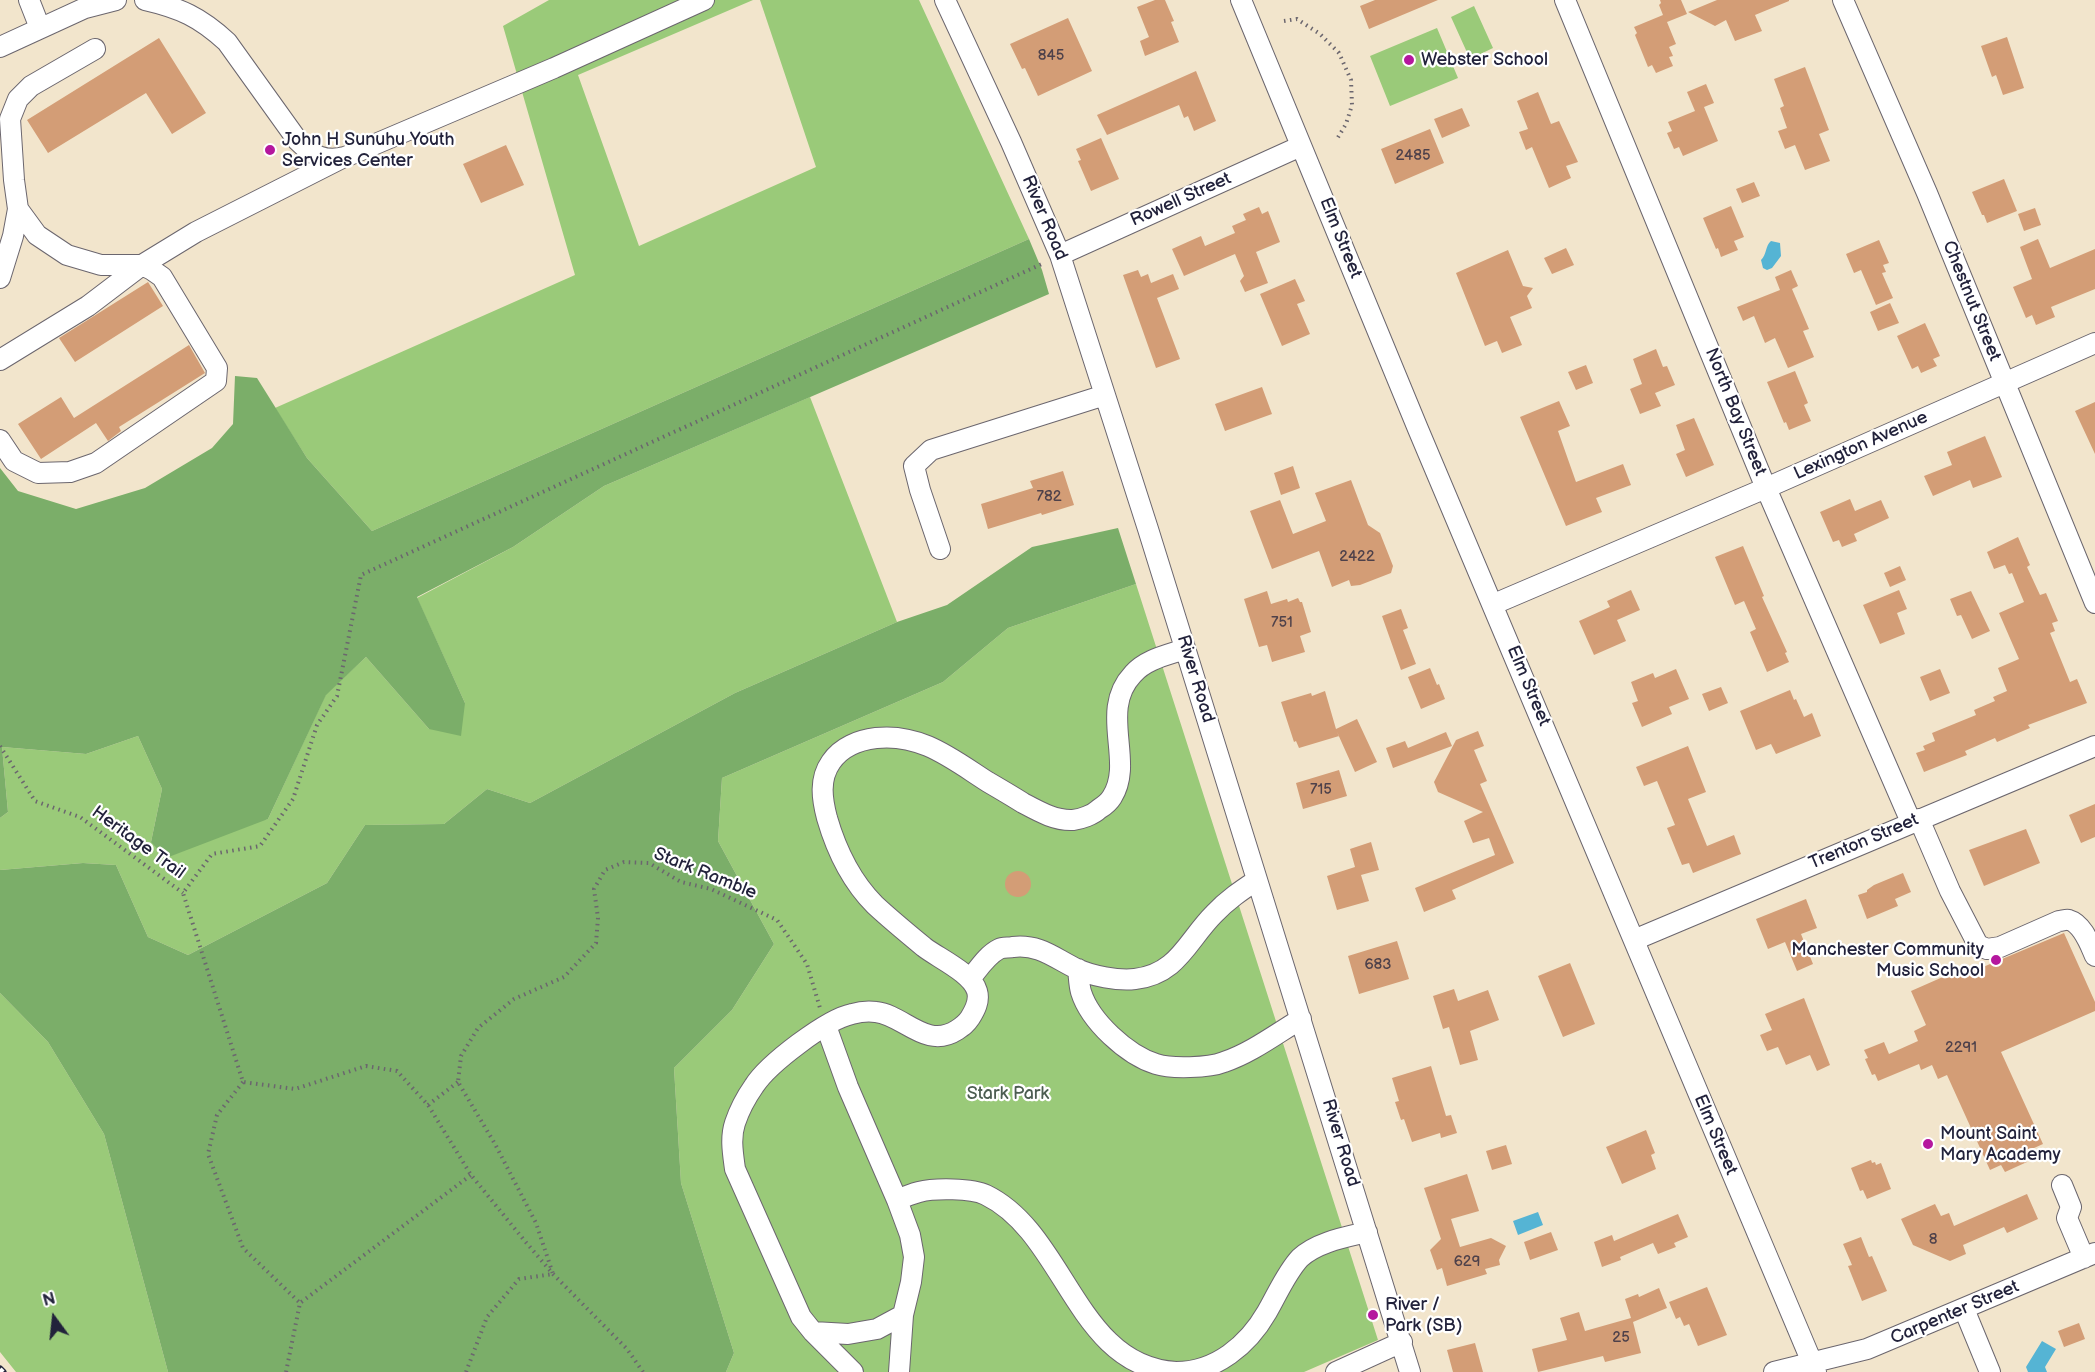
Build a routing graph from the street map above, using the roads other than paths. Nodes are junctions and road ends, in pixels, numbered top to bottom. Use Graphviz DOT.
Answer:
graph roads {
  1 [pos="29,0"];
  2 [pos="116,0"];
  3 [pos="145,0"];
  4 [pos="704,0"];
  5 [pos="945,0"];
  6 [pos="1241,0"];
  7 [pos="1565,0"];
  8 [pos="1843,0"];
  9 [pos="195,8"];
  10 [pos="40,28"];
  11 [pos="0,47"];
  12 [pos="95,49"];
  13 [pos="1301,146"];
  14 [pos="345,157"];
  15 [pos="18,209"];
  16 [pos="1052,259"];
  17 [pos="142,265"];
  18 [pos="0,278"];
  19 [pos="2095,343"];
  20 [pos="0,360"];
  21 [pos="2005,383"];
  22 [pos="1105,395"];
  23 [pos="0,440"];
  24 [pos="1766,488"];
  25 [pos="940,549"];
  26 [pos="2095,603"];
  27 [pos="1494,604"];
  28 [pos="1185,649"];
  29 [pos="2095,746"];
  30 [pos="1915,821"];
  31 [pos="1257,880"];
  32 [pos="1634,940"];
  33 [pos="2095,956"];
  34 [pos="1078,969"];
  35 [pos="970,979"];
  36 [pos="1301,1019"];
  37 [pos="826,1026"];
  38 [pos="2062,1185"];
  39 [pos="897,1200"];
  40 [pos="1368,1232"];
  41 [pos="2091,1257"];
  42 [pos="1964,1309"];
  43 [pos="903,1315"];
  44 [pos="813,1332"];
  45 [pos="1402,1342"];
  46 [pos="1814,1367"];
  47 [pos="853,1372"];
  48 [pos="899,1372"];
  49 [pos="1336,1372"];
  50 [pos="1410,1372"];
  51 [pos="1774,1372"];
  52 [pos="1990,1372"];
  1 -- 10 [label="street"];
  2 -- 10 [label="street"];
  3 -- 9 [label="street"];
  4 -- 14 [label="street"];
  5 -- 16 [label="street, River Road"];
  6 -- 13 [label="street, Elm Street"];
  7 -- 24 [label="street, North Bay Street"];
  8 -- 21 [label="street, Chestnut Street"];
  9 -- 14 [label="street"];
  10 -- 11 [label="street"];
  12 -- 15 [label="street"];
  13 -- 16 [label="street, Rowell Street"];
  13 -- 27 [label="street, Elm Street"];
  14 -- 17 [label="street"];
  15 -- 17 [label="street"];
  15 -- 18 [label="street"];
  16 -- 22 [label="street, River Road"];
  17 -- 20 [label="street"];
  17 -- 23 [label="street"];
  19 -- 21 [label="street, Lexington Avenue"];
  21 -- 24 [label="street, Lexington Avenue"];
  21 -- 26 [label="street, Chestnut Street"];
  22 -- 25 [label="street"];
  22 -- 28 [label="street, River Road"];
  24 -- 27 [label="street, Lexington Avenue"];
  24 -- 30 [label="street, North Bay Street"];
  27 -- 32 [label="street, Elm Street"];
  28 -- 31 [label="street, River Road"];
  28 -- 35 [label="street"];
  29 -- 30 [label="street, Trenton Street"];
  30 -- 32 [label="street, Trenton Street"];
  30 -- 33 [label="street, North Bay Street"];
  31 -- 34 [label="street"];
  31 -- 36 [label="street, River Road"];
  32 -- 46 [label="street, Elm Street"];
  34 -- 35 [label="street"];
  34 -- 36 [label="street"];
  35 -- 37 [label="street"];
  36 -- 40 [label="street, River Road"];
  37 -- 39 [label="street"];
  37 -- 44 [label="street"];
  38 -- 41 [label="street"];
  39 -- 40 [label="street"];
  39 -- 43 [label="street"];
  40 -- 45 [label="street, River Road"];
  41 -- 42 [label="street, Carpenter Street"];
  42 -- 46 [label="street, Carpenter Street"];
  42 -- 52 [label="street"];
  43 -- 44 [label="street"];
  43 -- 48 [label="street"];
  44 -- 47 [label="street"];
  45 -- 49 [label="street"];
  45 -- 50 [label="street, River Road"];
  46 -- 51 [label="street, Carpenter Street"];
}
